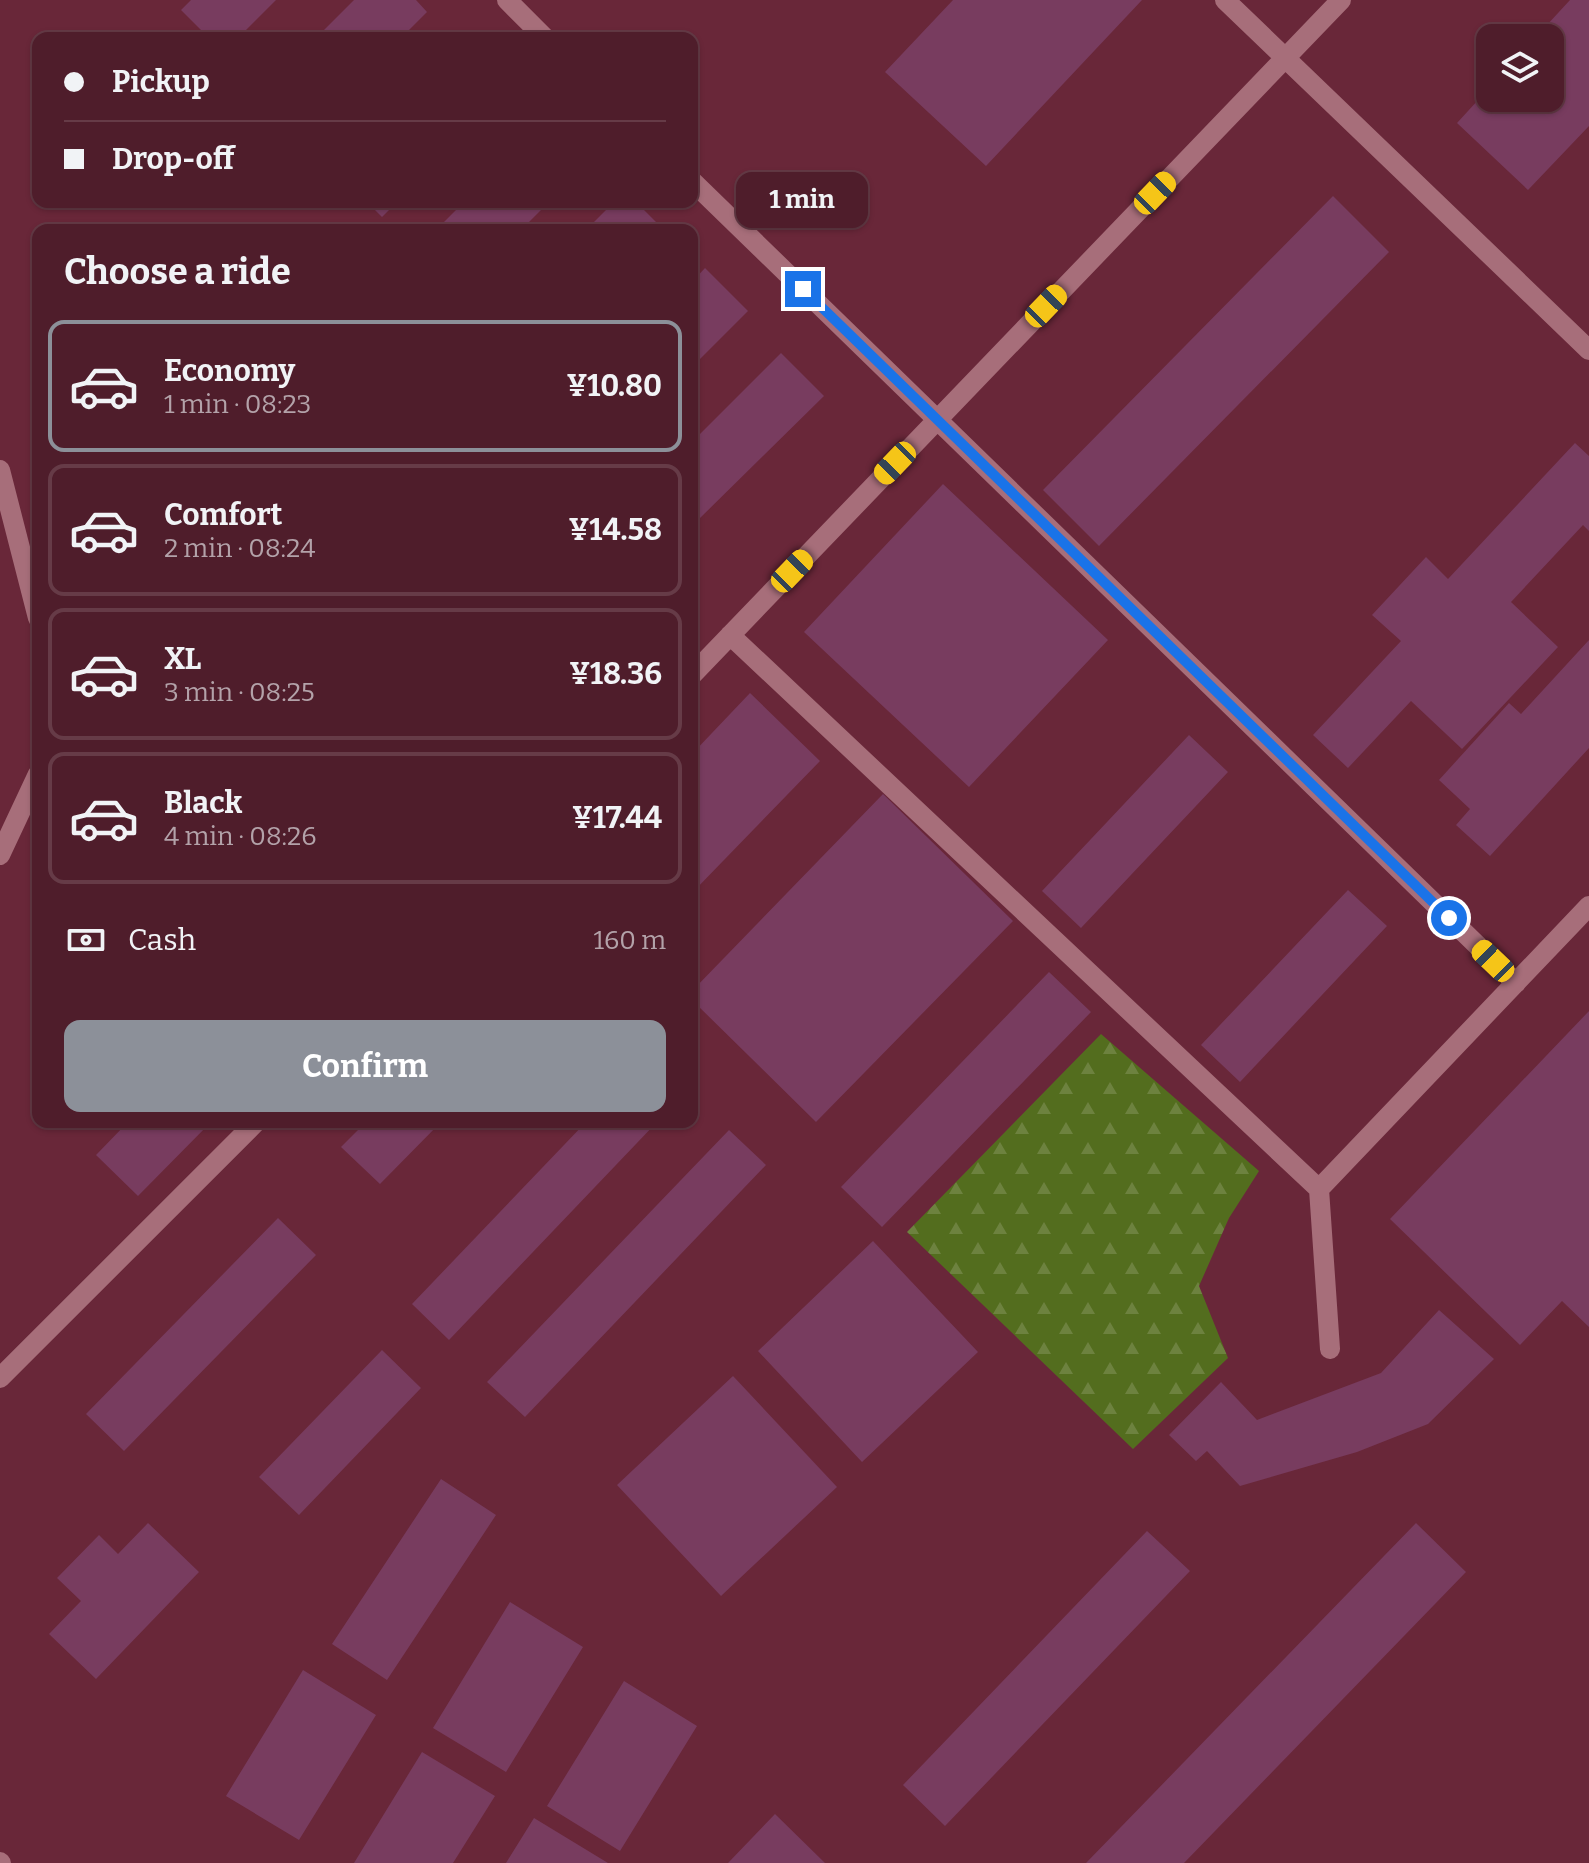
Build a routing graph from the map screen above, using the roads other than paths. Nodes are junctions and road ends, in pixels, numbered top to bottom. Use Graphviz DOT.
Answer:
graph roads {
  1 [pos="507,0"];
  2 [pos="1225,0"];
  3 [pos="1341,0"];
  4 [pos="539,32"];
  5 [pos="1286,57"];
  6 [pos="698,187"];
  7 [pos="1589,350"];
  8 [pos="936,420"];
  9 [pos="0,470"];
  10 [pos="32,595"];
  11 [pos="730,635"];
  12 [pos="698,669"];
  13 [pos="32,787"];
  14 [pos="0,855"];
  15 [pos="1588,909"];
  16 [pos="1516,983"];
  17 [pos="250,1128"];
  18 [pos="1319,1189"];
  19 [pos="1330,1349"];
  20 [pos="0,1378"];
  1 -- 4 [label="street"];
  2 -- 5 [label="street"];
  3 -- 5 [label="street"];
  5 -- 7 [label="street"];
  5 -- 8 [label="street"];
  6 -- 8 [label="street"];
  8 -- 11 [label="street"];
  8 -- 16 [label="street"];
  9 -- 10 [label="street"];
  11 -- 12 [label="street"];
  11 -- 18 [label="street"];
  13 -- 14 [label="street"];
  15 -- 16 [label="street"];
  16 -- 18 [label="street"];
  17 -- 20 [label="street"];
  18 -- 19 [label="street"];
}
